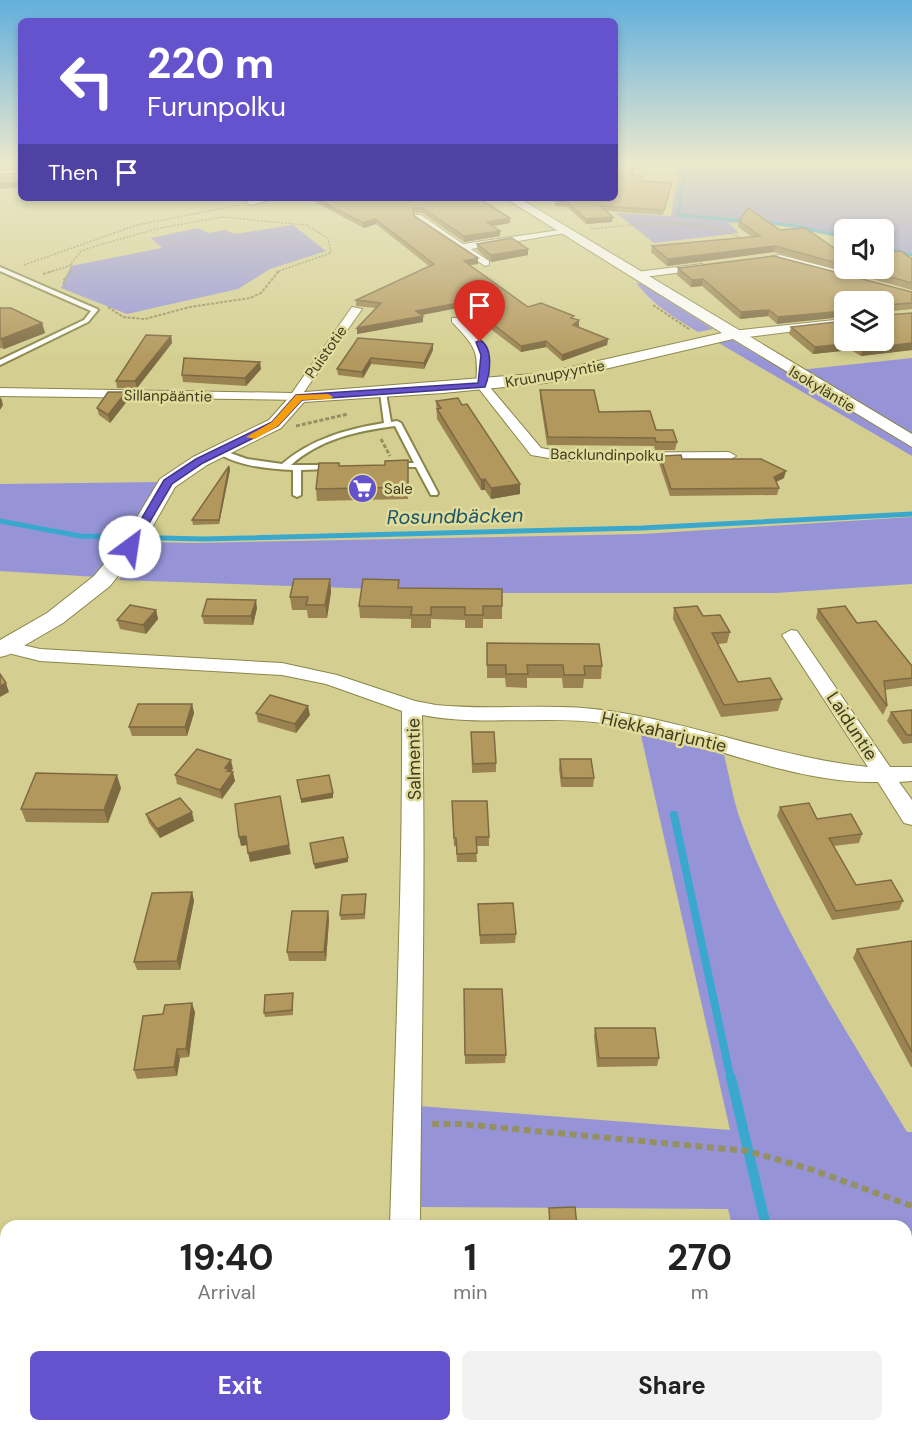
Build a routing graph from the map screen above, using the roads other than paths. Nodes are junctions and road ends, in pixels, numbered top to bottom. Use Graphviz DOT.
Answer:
graph roads {
  1 [pos="436,230"];
  2 [pos="562,230"];
  3 [pos="566,232"];
  4 [pos="460,246"];
  5 [pos="756,247"];
  6 [pos="773,257"];
  7 [pos="744,261"];
  8 [pos="485,263"];
  9 [pos="714,265"];
  10 [pos="3,269"];
  11 [pos="636,275"];
  12 [pos="862,280"];
  13 [pos="356,309"];
  14 [pos="456,320"];
  15 [pos="834,323"];
  16 [pos="732,335"];
  17 [pos="0,363"];
  18 [pos="482,385"];
  19 [pos="0,392"];
  20 [pos="383,393"];
  21 [pos="299,397"];
  22 [pos="388,424"];
  23 [pos="912,442"];
  24 [pos="219,451"];
  25 [pos="729,456"];
  26 [pos="385,465"];
  27 [pos="419,465"];
  28 [pos="285,466"];
  29 [pos="297,467"];
  30 [pos="342,467"];
  31 [pos="434,493"];
  32 [pos="297,495"];
  33 [pos="791,635"];
  34 [pos="2,648"];
  35 [pos="412,707"];
  36 [pos="912,774"];
  37 [pos="885,776"];
  38 [pos="912,817"];
  39 [pos="405,1220"];
  1 -- 4 [label="street"];
  2 -- 3 [label="street"];
  3 -- 4 [label="street"];
  3 -- 11 [label="street"];
  4 -- 8 [label="street"];
  5 -- 6 [label="street"];
  6 -- 7 [label="street"];
  6 -- 12 [label="street"];
  9 -- 11 [label="street"];
  10 -- 17 [label="lane"];
  11 -- 16 [label="street"];
  13 -- 21 [label="street, Puistotie"];
  14 -- 18 [label="street"];
  15 -- 16 [label="street"];
  16 -- 18 [label="street, Kruunupyyntie"];
  16 -- 23 [label="street, Isokyläntie"];
  18 -- 20 [label="street, Kruunupyyntie"];
  18 -- 25 [label="street, Backlundinpolku"];
  19 -- 21 [label="street, Sillanpääntie"];
  20 -- 21 [label="street, Kruunupyyntie"];
  20 -- 22 [label="lane"];
  21 -- 24 [label="street"];
  22 -- 27 [label="lane"];
  22 -- 28 [label="lane"];
  24 -- 28 [label="lane"];
  24 -- 34 [label="street"];
  26 -- 27 [label="lane"];
  27 -- 31 [label="lane"];
  28 -- 29 [label="lane"];
  29 -- 30 [label="lane"];
  29 -- 32 [label="lane"];
  33 -- 37 [label="street, Laiduntie"];
  34 -- 35 [label="street, Salmentie"];
  35 -- 37 [label="street, Hiekkaharjuntie"];
  35 -- 39 [label="street, Salmentie"];
  36 -- 37 [label="street, Hiekkaharjuntie"];
  37 -- 38 [label="street, Laiduntie"];
}
